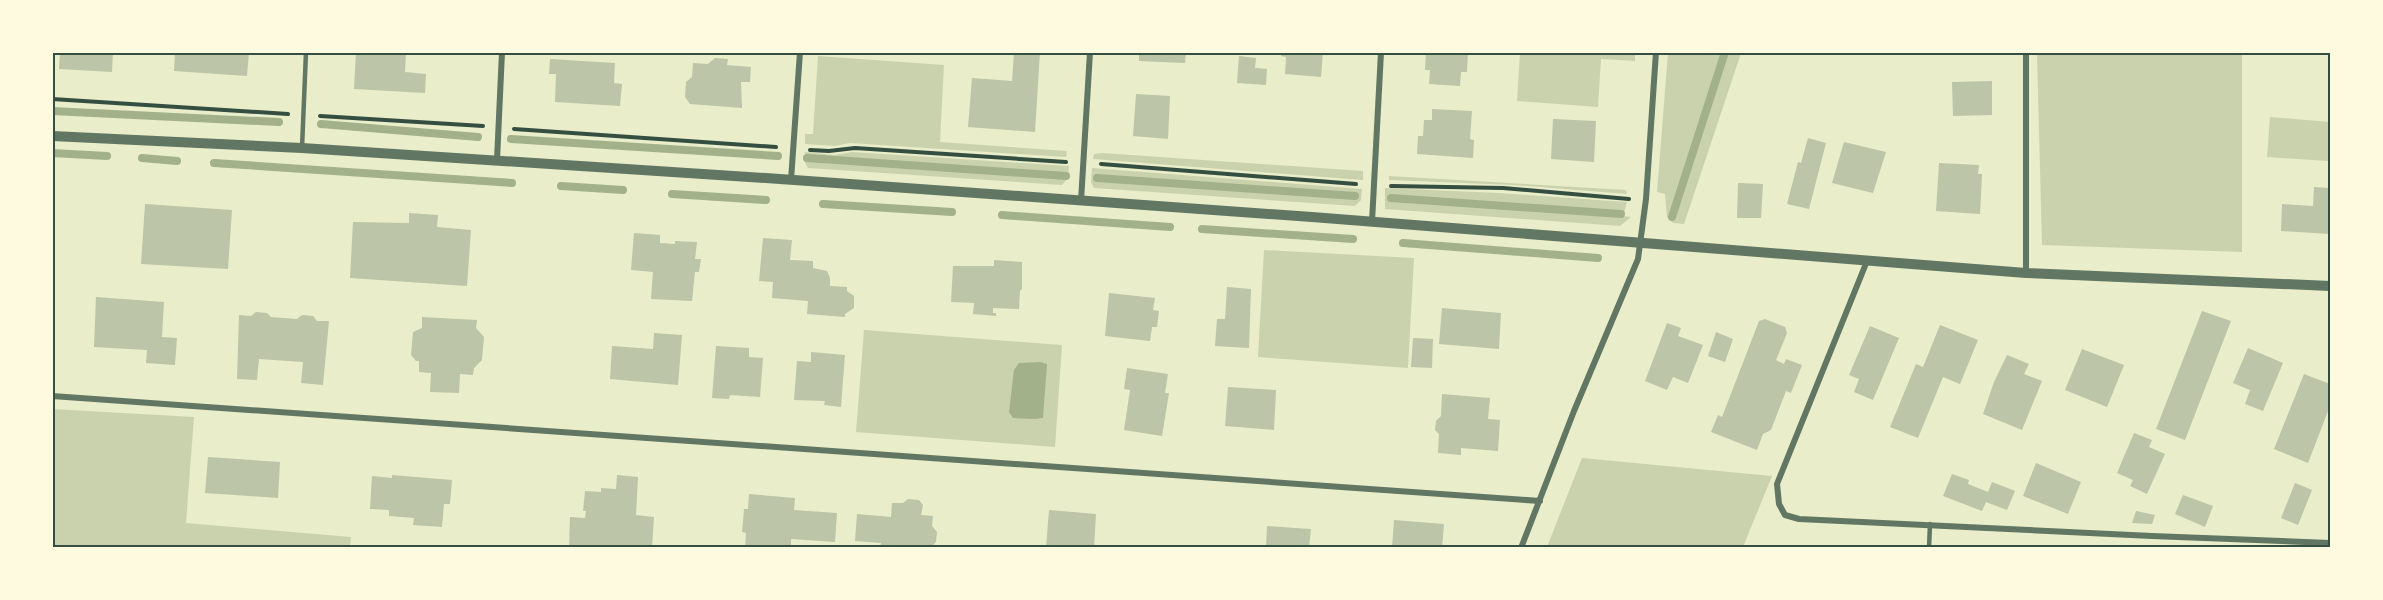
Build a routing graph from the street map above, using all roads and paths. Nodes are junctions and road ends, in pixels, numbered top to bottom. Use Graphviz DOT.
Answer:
graph roads {
  1 [pos="306,52"];
  2 [pos="502,52"];
  3 [pos="800,52"];
  4 [pos="1090,52"];
  5 [pos="1381,52"];
  6 [pos="1656,52"];
  7 [pos="2026,52"];
  8 [pos="52,99"];
  9 [pos="302,114"];
  10 [pos="497,127"];
  11 [pos="52,135"];
  12 [pos="302,148"];
  13 [pos="794,148"];
  14 [pos="496,160"];
  15 [pos="1083,163"];
  16 [pos="791,180"];
  17 [pos="1374,185"];
  18 [pos="1631,199"];
  19 [pos="1081,201"];
  20 [pos="1372,222"];
  21 [pos="1642,242"];
  22 [pos="1867,261"];
  23 [pos="2026,273"];
  24 [pos="2331,286"];
  25 [pos="52,396"];
  26 [pos="1540,501"];
  27 [pos="1930,524"];
  28 [pos="2331,543"];
  29 [pos="2314,545"];
  30 [pos="1521,548"];
  31 [pos="1929,548"];
  1 -- 9 [label="lane"];
  2 -- 10 [label="street"];
  3 -- 13 [label="street"];
  4 -- 15 [label="street"];
  5 -- 17 [label="street"];
  6 -- 21 [label="street"];
  7 -- 23 [label="street"];
  8 -- 9 [label="path"];
  9 -- 10 [label="path"];
  9 -- 12 [label="lane"];
  10 -- 13 [label="path"];
  10 -- 14 [label="street"];
  11 -- 12 [label="street"];
  12 -- 14 [label="street"];
  13 -- 15 [label="path"];
  13 -- 16 [label="street"];
  14 -- 16 [label="street"];
  15 -- 17 [label="path"];
  15 -- 19 [label="street"];
  16 -- 19 [label="street"];
  17 -- 18 [label="path"];
  17 -- 20 [label="street"];
  19 -- 20 [label="street"];
  20 -- 21 [label="street"];
  21 -- 22 [label="street"];
  21 -- 26 [label="street"];
  22 -- 23 [label="street"];
  22 -- 27 [label="street"];
  23 -- 24 [label="street"];
  25 -- 26 [label="street"];
  26 -- 30 [label="street"];
  27 -- 29 [label="street"];
  27 -- 31 [label="lane"];
  28 -- 29 [label="street"];
}
